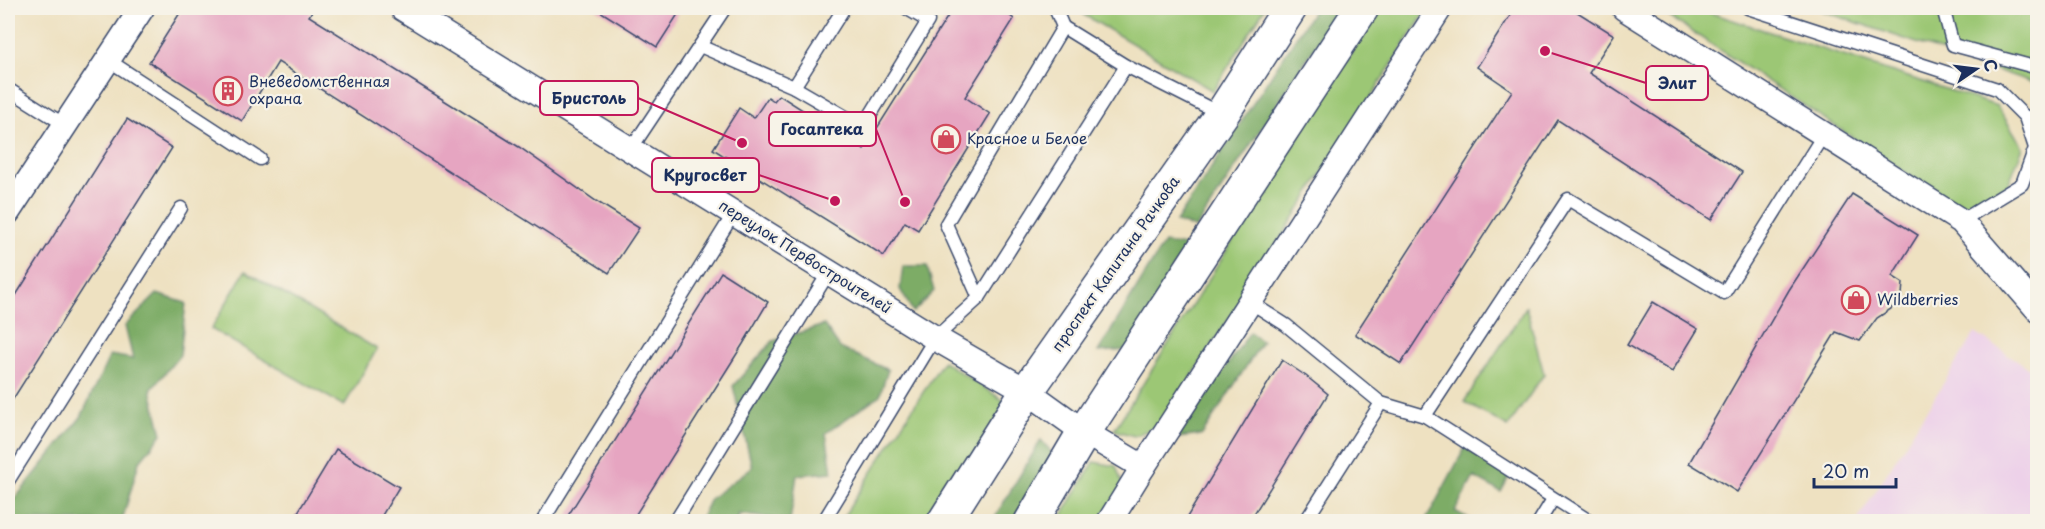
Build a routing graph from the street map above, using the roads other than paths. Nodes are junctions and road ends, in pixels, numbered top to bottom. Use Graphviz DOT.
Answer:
graph roads {
  1 [pos="141,8"];
  2 [pos="402,8"];
  3 [pos="725,8"];
  4 [pos="844,8"];
  5 [pos="906,8"];
  6 [pos="1055,8"];
  7 [pos="1290,8"];
  8 [pos="1362,8"];
  9 [pos="1440,8"];
  10 [pos="1624,8"];
  11 [pos="1748,8"];
  12 [pos="1943,8"];
  13 [pos="1063,27"];
  14 [pos="700,46"];
  15 [pos="108,60"];
  16 [pos="1126,66"];
  17 [pos="2037,68"];
  18 [pos="794,87"];
  19 [pos="8,89"];
  20 [pos="1222,114"];
  21 [pos="2031,118"];
  22 [pos="65,124"];
  23 [pos="1824,134"];
  24 [pos="631,150"];
  25 [pos="260,159"];
  26 [pos="181,208"];
  27 [pos="8,212"];
  28 [pos="734,213"];
  29 [pos="1962,221"];
  30 [pos="830,272"];
  31 [pos="979,298"];
  32 [pos="1250,302"];
  33 [pos="2037,310"];
  34 [pos="935,338"];
  35 [pos="1027,391"];
  36 [pos="1381,403"];
  37 [pos="1425,416"];
  38 [pos="1084,432"];
  39 [pos="1143,467"];
  40 [pos="8,481"];
  41 [pos="1553,499"];
  42 [pos="542,522"];
  43 [pos="675,522"];
  44 [pos="823,522"];
  45 [pos="944,522"];
  46 [pos="1031,522"];
  47 [pos="1109,522"];
  48 [pos="1305,522"];
  49 [pos="1539,522"];
  50 [pos="1591,522"];
  1 -- 15 [label="street"];
  2 -- 24 [label="street, переулок Первостроителей"];
  3 -- 14 [label="lane"];
  4 -- 18 [label="lane"];
  5 -- 18 [label="lane"];
  6 -- 13 [label="lane"];
  7 -- 20 [label="street, проспект Капитана Рачкова"];
  8 -- 38 [label="street"];
  9 -- 32 [label="street"];
  10 -- 23 [label="street"];
  11 -- 21 [label="lane"];
  12 -- 17 [label="lane"];
  13 -- 16 [label="lane"];
  13 -- 31 [label="lane"];
  14 -- 18 [label="lane"];
  14 -- 24 [label="lane"];
  15 -- 22 [label="street"];
  15 -- 25 [label="lane"];
  16 -- 20 [label="lane"];
  16 -- 31 [label="lane"];
  19 -- 22 [label="lane"];
  20 -- 35 [label="street, проспект Капитана Рачкова"];
  21 -- 29 [label="lane"];
  22 -- 27 [label="street"];
  23 -- 29 [label="street"];
  23 -- 37 [label="lane"];
  24 -- 28 [label="street, переулок Первостроителей"];
  26 -- 40 [label="lane"];
  28 -- 30 [label="street, переулок Первостроителей"];
  28 -- 42 [label="lane"];
  29 -- 33 [label="street"];
  30 -- 34 [label="street, переулок Первостроителей"];
  30 -- 43 [label="lane"];
  31 -- 34 [label="lane"];
  32 -- 36 [label="lane"];
  32 -- 39 [label="street"];
  34 -- 35 [label="street, переулок Первостроителей"];
  34 -- 44 [label="lane"];
  35 -- 38 [label="street, переулок Первостроителей"];
  35 -- 45 [label="street, проспект Капитана Рачкова"];
  36 -- 37 [label="lane"];
  36 -- 48 [label="lane"];
  37 -- 41 [label="lane"];
  38 -- 39 [label="street, переулок Первостроителей"];
  38 -- 46 [label="street"];
  39 -- 47 [label="street"];
  41 -- 49 [label="lane"];
  41 -- 50 [label="lane"];
}
